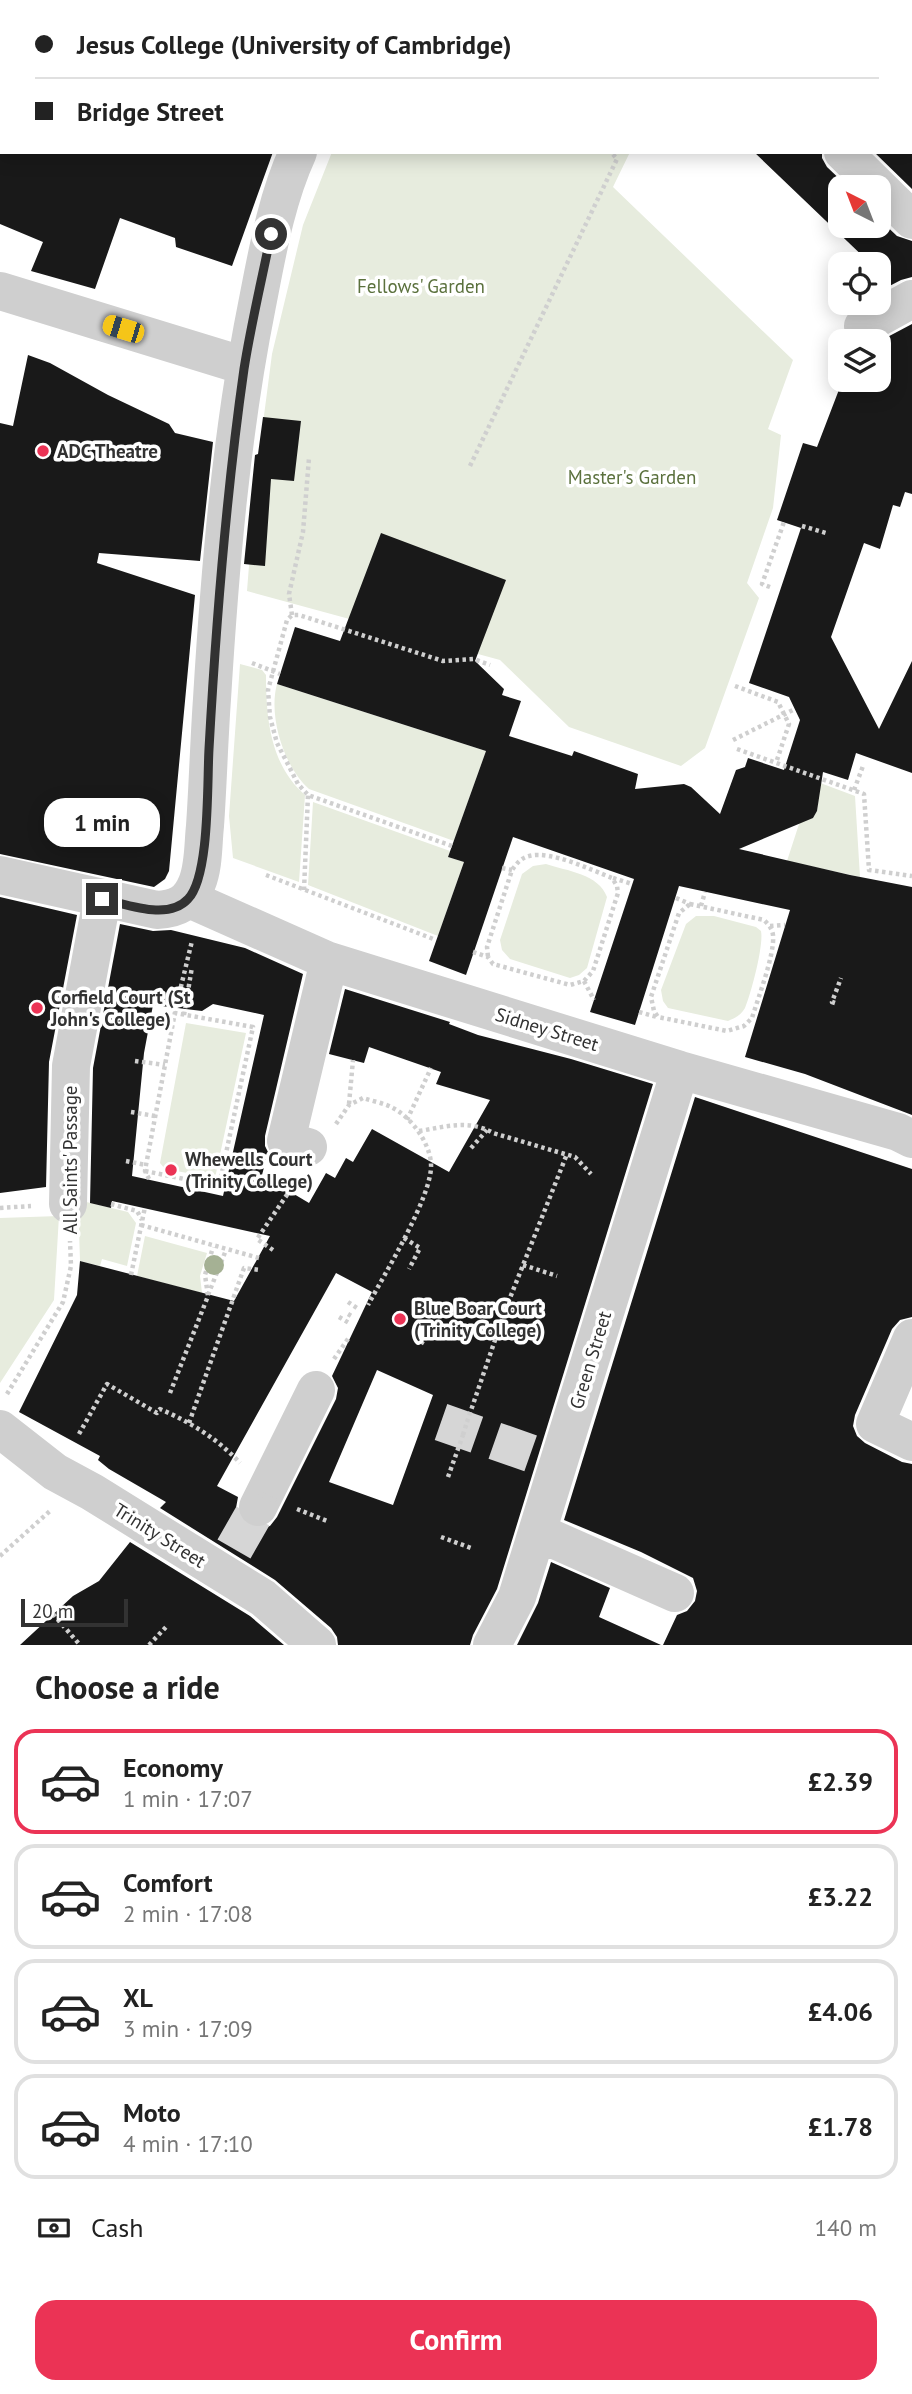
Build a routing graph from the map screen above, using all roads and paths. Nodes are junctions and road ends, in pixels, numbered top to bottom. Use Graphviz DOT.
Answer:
graph roads {
  1 [pos="297,154"];
  2 [pos="613,154"];
  3 [pos="845,154"];
  4 [pos="912,220"];
  5 [pos="0,292"];
  6 [pos="912,299"];
  7 [pos="863,326"];
  8 [pos="245,366"];
  9 [pos="309,458"];
  10 [pos="470,466"];
  11 [pos="784,522"];
  12 [pos="802,526"];
  13 [pos="826,533"];
  14 [pos="770,587"];
  15 [pos="292,615"];
  16 [pos="241,659"];
  17 [pos="490,665"];
  18 [pos="273,670"];
  19 [pos="280,674"];
  20 [pos="735,686"];
  21 [pos="795,709"];
  22 [pos="784,714"];
  23 [pos="733,740"];
  24 [pos="737,749"];
  25 [pos="776,763"];
  26 [pos="863,765"];
  27 [pos="854,790"];
  28 [pos="309,795"];
  29 [pos="452,846"];
  30 [pos="502,867"];
  31 [pos="512,870"];
  32 [pos="0,875"];
  33 [pos="266,875"];
  34 [pos="912,876"];
  35 [pos="612,878"];
  36 [pos="632,884"];
  37 [pos="304,890"];
  38 [pos="705,892"];
  39 [pos="676,898"];
  40 [pos="102,899"];
  41 [pos="189,899"];
  42 [pos="690,904"];
  43 [pos="701,906"];
  44 [pos="785,925"];
  45 [pos="770,926"];
  46 [pos="193,936"];
  47 [pos="436,940"];
  48 [pos="473,952"];
  49 [pos="488,957"];
  50 [pos="329,961"];
  51 [pos="192,967"];
  52 [pos="841,978"];
  53 [pos="584,981"];
  54 [pos="173,988"];
  55 [pos="180,990"];
  56 [pos="594,1000"];
  57 [pos="835,1003"];
  58 [pos="175,1013"];
  59 [pos="639,1013"];
  60 [pos="184,1015"];
  61 [pos="146,1016"];
  62 [pos="658,1017"];
  63 [pos="173,1022"];
  64 [pos="353,1060"];
  65 [pos="135,1061"];
  66 [pos="165,1065"];
  67 [pos="431,1068"];
  68 [pos="680,1070"];
  69 [pos="349,1105"];
  70 [pos="131,1112"];
  71 [pos="155,1115"];
  72 [pos="407,1120"];
  73 [pos="487,1130"];
  74 [pos="419,1131"];
  75 [pos="912,1139"];
  76 [pos="315,1149"];
  77 [pos="471,1149"];
  78 [pos="567,1154"];
  79 [pos="126,1161"];
  80 [pos="146,1165"];
  81 [pos="145,1171"];
  82 [pos="591,1174"];
  83 [pos="149,1180"];
  84 [pos="68,1204"];
  85 [pos="111,1204"];
  86 [pos="145,1207"];
  87 [pos="141,1223"];
  88 [pos="404,1238"];
  89 [pos="212,1247"];
  90 [pos="226,1250"];
  91 [pos="273,1250"];
  92 [pos="259,1258"];
  93 [pos="523,1265"];
  94 [pos="409,1269"];
  95 [pos="260,1270"];
  96 [pos="131,1275"];
  97 [pos="557,1276"];
  98 [pos="208,1296"];
  99 [pos="348,1302"];
  100 [pos="368,1305"];
  101 [pos="357,1308"];
  102 [pos="339,1317"];
  103 [pos="349,1323"];
  104 [pos="426,1336"];
  105 [pos="912,1338"];
  106 [pos="421,1345"];
  107 [pos="316,1390"];
  108 [pos="170,1393"];
  109 [pos="0,1405"];
  110 [pos="188,1423"];
  111 [pos="0,1429"];
  112 [pos="79,1434"];
  113 [pos="912,1442"];
  114 [pos="243,1465"];
  115 [pos="448,1476"];
  116 [pos="65,1477"];
  117 [pos="270,1502"];
  118 [pos="327,1521"];
  119 [pos="537,1532"];
  120 [pos="441,1537"];
  121 [pos="471,1548"];
  122 [pos="0,1556"];
  123 [pos="675,1593"];
  124 [pos="53,1614"];
  125 [pos="156,1625"];
  126 [pos="80,1645"];
  127 [pos="149,1645"];
  128 [pos="317,1645"];
  129 [pos="492,1645"];
  1 -- 8 [label="street"];
  2 -- 10 [label="path"];
  3 -- 4 [label="street"];
  5 -- 8 [label="street"];
  6 -- 7 [label="street"];
  8 -- 41 [label="street"];
  9 -- 15 [label="path"];
  11 -- 14 [label="path"];
  12 -- 13 [label="path"];
  15 -- 17 [label="path"];
  15 -- 18 [label="path"];
  16 -- 18 [label="path"];
  18 -- 19 [label="path"];
  18 -- 28 [label="path"];
  20 -- 22 [label="path"];
  21 -- 22 [label="path"];
  22 -- 23 [label="path"];
  22 -- 25 [label="path"];
  24 -- 25 [label="path"];
  25 -- 27 [label="path"];
  26 -- 27 [label="path"];
  27 -- 34 [label="path"];
  28 -- 29 [label="path"];
  28 -- 37 [label="path"];
  30 -- 31 [label="path"];
  31 -- 35 [label="path"];
  31 -- 49 [label="path"];
  32 -- 40 [label="street"];
  33 -- 37 [label="path"];
  35 -- 36 [label="path"];
  35 -- 53 [label="path"];
  37 -- 47 [label="path"];
  38 -- 43 [label="path"];
  39 -- 42 [label="path"];
  40 -- 41 [label="street"];
  40 -- 84 [label="street, All Saints' Passage"];
  41 -- 50 [label="street, Sidney Street"];
  42 -- 43 [label="path"];
  42 -- 62 [label="path"];
  43 -- 45 [label="path"];
  44 -- 45 [label="path"];
  45 -- 62 [label="path"];
  46 -- 55 [label="path"];
  48 -- 49 [label="path"];
  49 -- 53 [label="path"];
  50 -- 68 [label="street, Sidney Street"];
  50 -- 76 [label="street"];
  51 -- 60 [label="path"];
  52 -- 57 [label="path"];
  53 -- 56 [label="path"];
  54 -- 55 [label="path"];
  55 -- 58 [label="path"];
  58 -- 60 [label="path"];
  58 -- 63 [label="path"];
  59 -- 62 [label="path"];
  60 -- 81 [label="path"];
  61 -- 63 [label="path"];
  63 -- 66 [label="path"];
  64 -- 69 [label="path"];
  65 -- 66 [label="path"];
  66 -- 71 [label="path"];
  67 -- 72 [label="path"];
  68 -- 75 [label="street, Sidney Street"];
  68 -- 119 [label="street, Green Street"];
  69 -- 72 [label="path"];
  69 -- 76 [label="path"];
  70 -- 71 [label="path"];
  71 -- 80 [label="path"];
  72 -- 74 [label="path"];
  73 -- 74 [label="path"];
  73 -- 77 [label="path"];
  73 -- 78 [label="path"];
  74 -- 88 [label="path"];
  76 -- 91 [label="path"];
  78 -- 82 [label="path"];
  78 -- 93 [label="path"];
  79 -- 80 [label="path"];
  80 -- 81 [label="path"];
  81 -- 83 [label="path"];
  84 -- 109 [label="path, All Saints' Passage"];
  85 -- 87 [label="path"];
  86 -- 87 [label="path"];
  87 -- 89 [label="path"];
  87 -- 96 [label="path"];
  88 -- 94 [label="path"];
  88 -- 100 [label="path"];
  89 -- 90 [label="path"];
  89 -- 98 [label="path"];
  90 -- 92 [label="path"];
  90 -- 98 [label="path"];
  93 -- 97 [label="path"];
  93 -- 115 [label="path, bridge"];
  95 -- 110 [label="path"];
  98 -- 108 [label="path"];
  99 -- 101 [label="path"];
  102 -- 103 [label="path"];
  104 -- 106 [label="path"];
  105 -- 113 [label="street"];
  107 -- 117 [label="street"];
  110 -- 112 [label="path"];
  110 -- 114 [label="path"];
  111 -- 116 [label="street, Trinity Street"];
  116 -- 122 [label="path"];
  116 -- 128 [label="street, Trinity Street"];
  117 -- 118 [label="path"];
  119 -- 123 [label="street"];
  119 -- 129 [label="street, Green Street"];
  120 -- 121 [label="path"];
  124 -- 126 [label="path"];
  125 -- 127 [label="path"];
}
